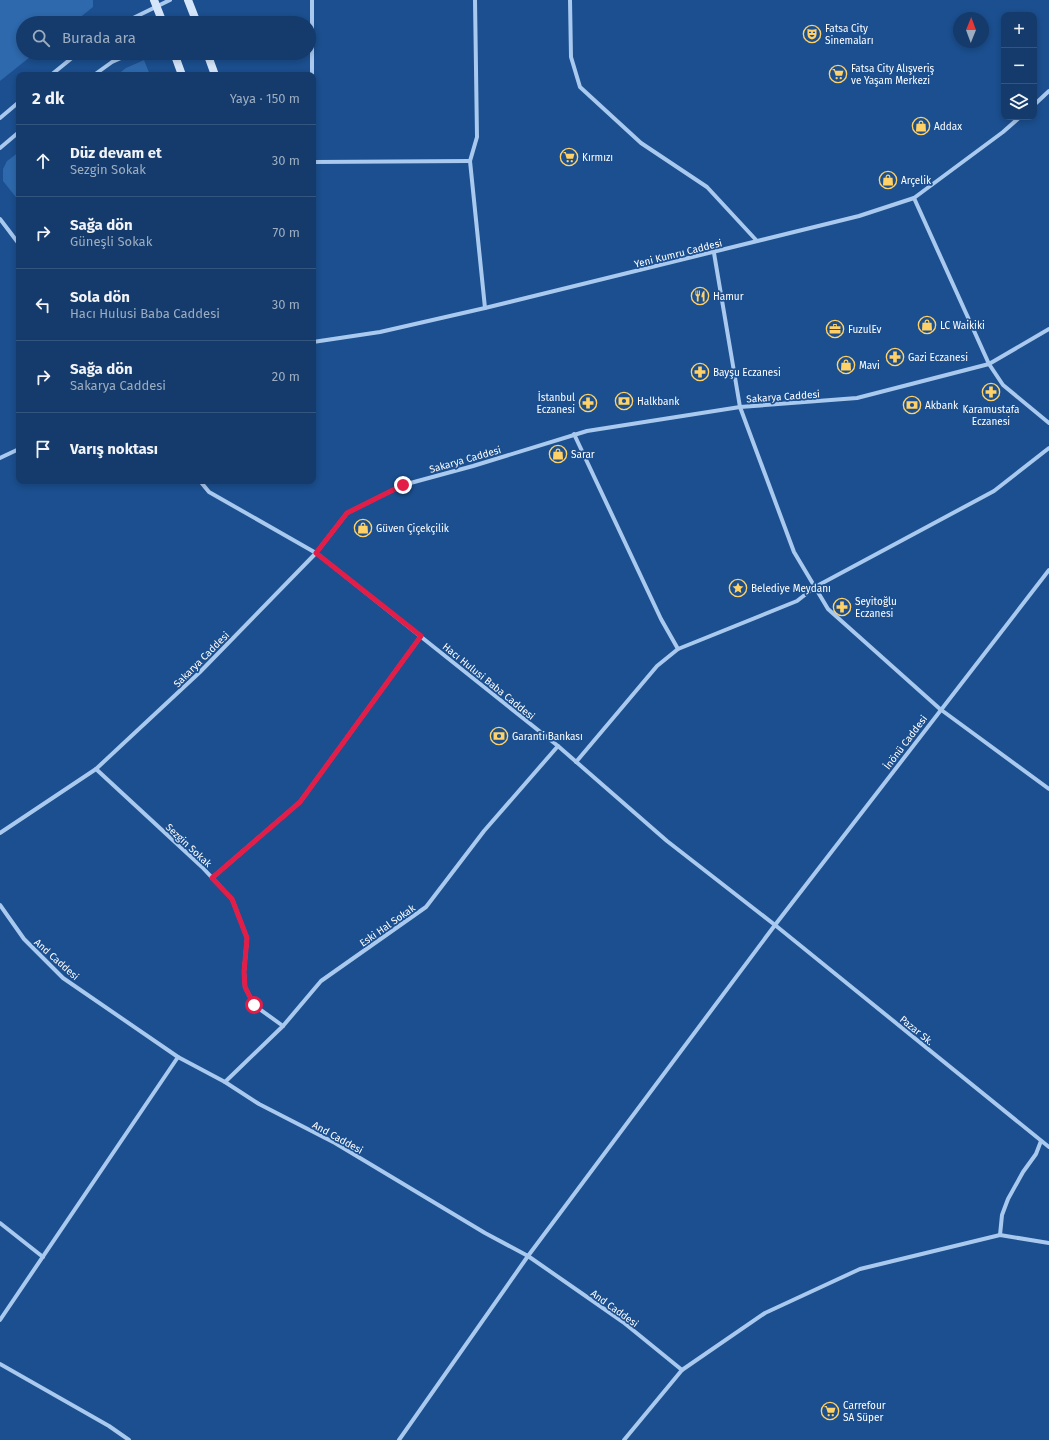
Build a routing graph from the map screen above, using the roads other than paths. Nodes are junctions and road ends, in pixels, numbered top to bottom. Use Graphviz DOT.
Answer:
graph roads {
  1 [pos="170,0"];
  2 [pos="188,0"];
  3 [pos="312,0"];
  4 [pos="475,0"];
  5 [pos="570,0"];
  6 [pos="156,3"];
  7 [pos="135,16"];
  8 [pos="161,16"];
  9 [pos="194,16"];
  10 [pos="312,16"];
  11 [pos="69,60"];
  12 [pos="116,60"];
  13 [pos="177,60"];
  14 [pos="210,60"];
  15 [pos="312,60"];
  16 [pos="55,72"];
  17 [pos="98,72"];
  18 [pos="181,72"];
  19 [pos="214,72"];
  20 [pos="312,72"];
  21 [pos="1049,91"];
  22 [pos="1037,102"];
  23 [pos="16,105"];
  24 [pos="0,118"];
  25 [pos="1017,120"];
  26 [pos="16,135"];
  27 [pos="0,148"];
  28 [pos="316,162"];
  29 [pos="470,162"];
  30 [pos="914,198"];
  31 [pos="0,219"];
  32 [pos="16,240"];
  33 [pos="757,241"];
  34 [pos="714,253"];
  35 [pos="485,308"];
  36 [pos="1049,329"];
  37 [pos="316,342"];
  38 [pos="989,364"];
  39 [pos="740,407"];
  40 [pos="1049,423"];
  41 [pos="574,434"];
  42 [pos="1049,448"];
  43 [pos="16,450"];
  44 [pos="0,458"];
  45 [pos="202,484"];
  46 [pos="316,553"];
  47 [pos="1049,570"];
  48 [pos="815,587"];
  49 [pos="421,636"];
  50 [pos="678,649"];
  51 [pos="940,709"];
  52 [pos="558,746"];
  53 [pos="576,762"];
  54 [pos="96,769"];
  55 [pos="1049,789"];
  56 [pos="0,833"];
  57 [pos="212,878"];
  58 [pos="0,905"];
  59 [pos="775,925"];
  60 [pos="283,1026"];
  61 [pos="178,1057"];
  62 [pos="225,1082"];
  63 [pos="1041,1141"];
  64 [pos="1049,1147"];
  65 [pos="0,1223"];
  66 [pos="1000,1235"];
  67 [pos="1049,1243"];
  68 [pos="528,1256"];
  69 [pos="42,1257"];
  70 [pos="0,1320"];
  71 [pos="0,1364"];
  72 [pos="682,1370"];
  73 [pos="129,1440"];
  74 [pos="399,1440"];
  75 [pos="624,1440"];
  1 -- 6 [label="street"];
  2 -- 9 [label="street"];
  3 -- 10 [label="street"];
  4 -- 29 [label="street"];
  5 -- 33 [label="street"];
  6 -- 7 [label="street"];
  6 -- 8 [label="street"];
  11 -- 16 [label="street"];
  12 -- 17 [label="street"];
  13 -- 18 [label="street"];
  14 -- 19 [label="street"];
  15 -- 20 [label="street"];
  21 -- 22 [label="street"];
  23 -- 24 [label="street"];
  25 -- 30 [label="street, Yeni Kumru Caddesi"];
  26 -- 27 [label="street"];
  28 -- 29 [label="street"];
  29 -- 35 [label="street"];
  30 -- 33 [label="street, Yeni Kumru Caddesi"];
  30 -- 38 [label="street"];
  31 -- 32 [label="street"];
  33 -- 34 [label="street, Yeni Kumru Caddesi"];
  34 -- 35 [label="street, Yeni Kumru Caddesi"];
  34 -- 39 [label="street"];
  35 -- 37 [label="street, Yeni Kumru Caddesi"];
  36 -- 38 [label="street, Sakarya Caddesi"];
  38 -- 39 [label="street, Sakarya Caddesi"];
  38 -- 40 [label="street"];
  39 -- 41 [label="street, Sakarya Caddesi"];
  39 -- 48 [label="street"];
  41 -- 46 [label="street, Sakarya Caddesi"];
  41 -- 50 [label="street"];
  42 -- 48 [label="street"];
  43 -- 44 [label="street"];
  45 -- 46 [label="street, Hacı Hulusi Baba Caddesi"];
  46 -- 49 [label="street, Hacı Hulusi Baba Caddesi"];
  46 -- 54 [label="street, Sakarya Caddesi"];
  47 -- 51 [label="street, İnönü Caddesi"];
  48 -- 50 [label="street"];
  48 -- 51 [label="street"];
  49 -- 52 [label="street, Hacı Hulusi Baba Caddesi"];
  49 -- 57 [label="street"];
  50 -- 53 [label="street"];
  51 -- 55 [label="street"];
  51 -- 59 [label="street, İnönü Caddesi"];
  52 -- 53 [label="street, Hacı Hulusi Baba Caddesi"];
  52 -- 60 [label="street, Eski Hal Sokak"];
  53 -- 59 [label="street, Hacı Hulusi Baba Caddesi"];
  54 -- 56 [label="street, Sakarya Caddesi"];
  54 -- 57 [label="street, Sezgin Sokak"];
  57 -- 60 [label="street, Sezgin Sokak"];
  58 -- 61 [label="street, And Caddesi"];
  59 -- 63 [label="street, Pazar Sk."];
  59 -- 68 [label="street, İnönü Caddesi"];
  60 -- 62 [label="street, Eski Hal Sokak"];
  61 -- 62 [label="street, And Caddesi"];
  61 -- 69 [label="street"];
  62 -- 68 [label="street, And Caddesi"];
  63 -- 64 [label="street, Pazar Sk."];
  63 -- 66 [label="street"];
  65 -- 69 [label="street"];
  66 -- 67 [label="street"];
  66 -- 72 [label="street"];
  68 -- 72 [label="street, And Caddesi"];
  68 -- 74 [label="street, İnönü Caddesi"];
  69 -- 70 [label="street"];
  71 -- 73 [label="street"];
  72 -- 75 [label="street"];
}
